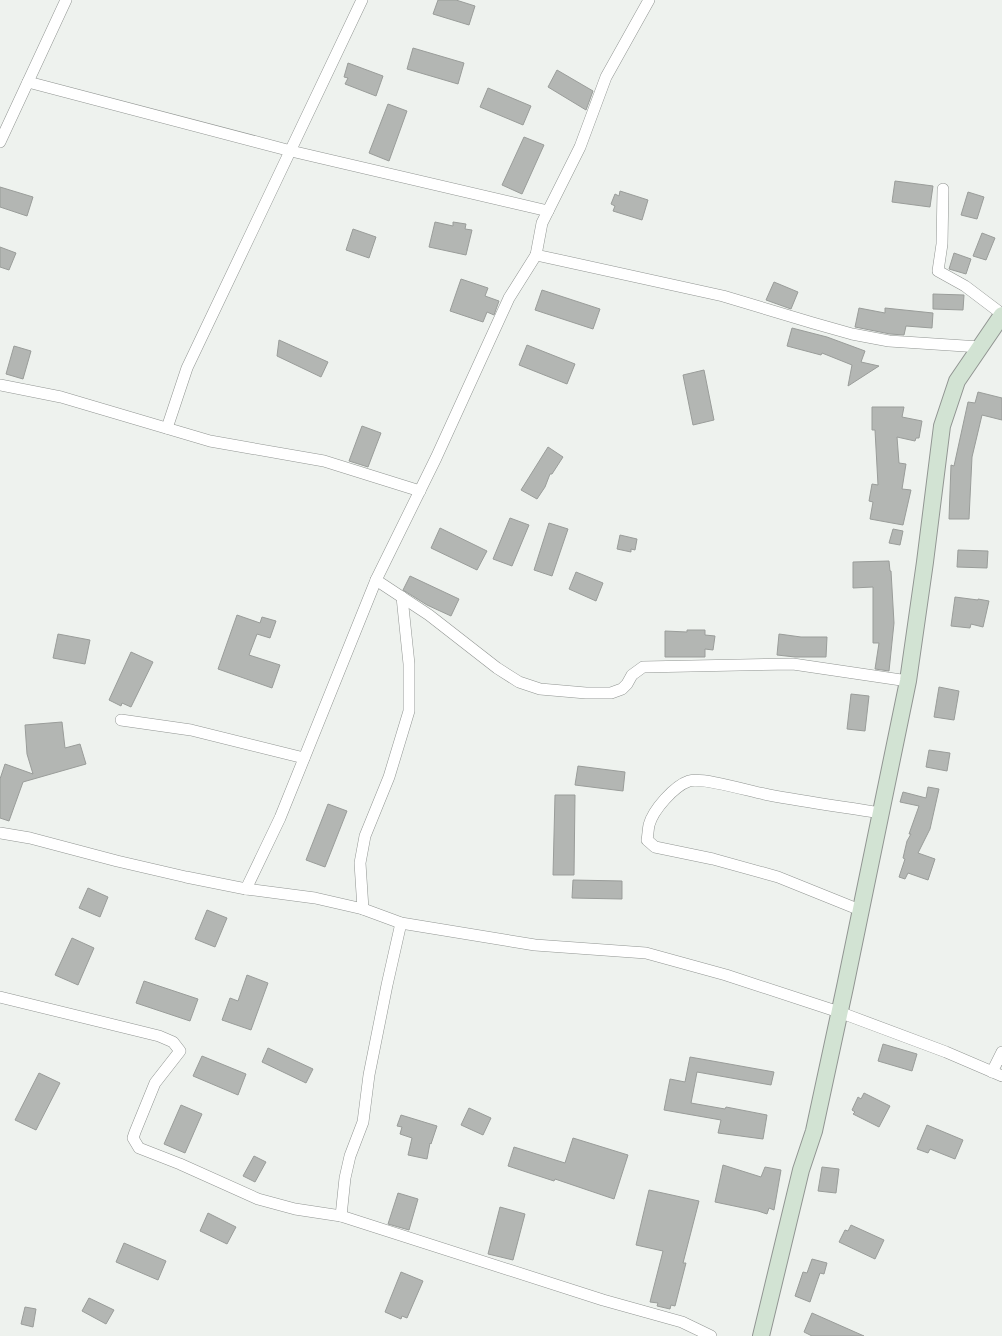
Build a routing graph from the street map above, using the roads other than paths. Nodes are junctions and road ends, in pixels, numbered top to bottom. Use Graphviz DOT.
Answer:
graph roads {
  1 [pos="66,0"];
  2 [pos="362,0"];
  3 [pos="649,0"];
  4 [pos="28,82"];
  5 [pos="0,142"];
  6 [pos="291,151"];
  7 [pos="943,189"];
  8 [pos="548,211"];
  9 [pos="536,255"];
  10 [pos="1002,315"];
  11 [pos="980,348"];
  12 [pos="0,385"];
  13 [pos="167,428"];
  14 [pos="420,491"];
  15 [pos="376,580"];
  16 [pos="402,597"];
  17 [pos="908,681"];
  18 [pos="121,720"];
  19 [pos="304,758"];
  20 [pos="881,813"];
  21 [pos="0,833"];
  22 [pos="246,889"];
  23 [pos="363,910"];
  24 [pos="860,910"];
  25 [pos="401,923"];
  26 [pos="0,997"];
  27 [pos="838,1012"];
  28 [pos="1002,1052"];
  29 [pos="997,1074"];
  30 [pos="341,1216"];
  31 [pos="711,1336"];
  32 [pos="761,1336"];
  1 -- 4 [label="street"];
  2 -- 6 [label="street"];
  3 -- 8 [label="street"];
  4 -- 5 [label="street"];
  4 -- 6 [label="street"];
  6 -- 8 [label="street"];
  6 -- 13 [label="street"];
  7 -- 10 [label="street"];
  8 -- 9 [label="street"];
  9 -- 11 [label="street"];
  9 -- 14 [label="street"];
  10 -- 11 [label="street"];
  11 -- 17 [label="street"];
  12 -- 13 [label="street"];
  13 -- 14 [label="street"];
  14 -- 15 [label="street"];
  15 -- 16 [label="street"];
  15 -- 19 [label="street"];
  16 -- 17 [label="street"];
  16 -- 23 [label="street"];
  17 -- 20 [label="street"];
  18 -- 19 [label="street"];
  19 -- 22 [label="street"];
  20 -- 24 [label="street"];
  20 -- 24 [label="street"];
  21 -- 22 [label="street"];
  22 -- 23 [label="street"];
  23 -- 25 [label="street"];
  24 -- 27 [label="street"];
  25 -- 27 [label="street"];
  25 -- 30 [label="street"];
  26 -- 30 [label="street"];
  27 -- 29 [label="street"];
  27 -- 32 [label="street"];
  28 -- 29 [label="street"];
  30 -- 31 [label="street"];
}
